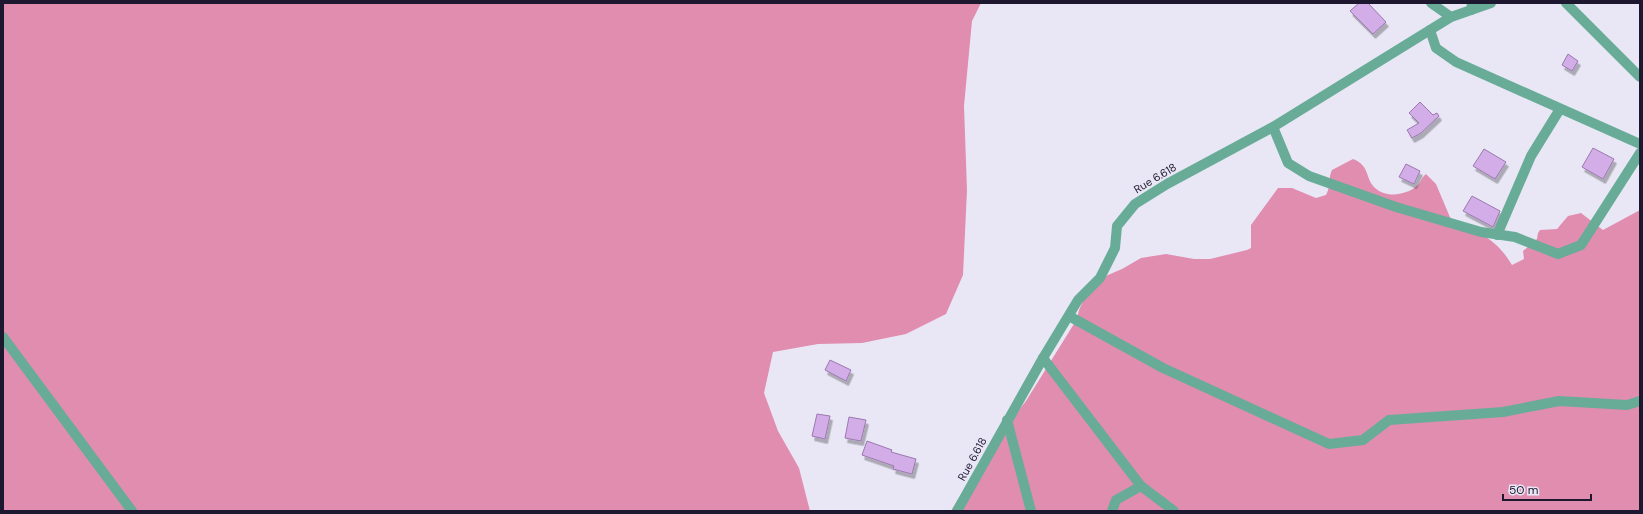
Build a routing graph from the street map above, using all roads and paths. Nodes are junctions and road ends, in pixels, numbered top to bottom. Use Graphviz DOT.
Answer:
graph roads {
  1 [pos="1431,3"];
  2 [pos="1491,3"];
  3 [pos="1566,3"];
  4 [pos="1472,6"];
  5 [pos="1451,17"];
  6 [pos="1430,30"];
  7 [pos="1640,77"];
  8 [pos="1560,109"];
  9 [pos="1273,127"];
  10 [pos="1640,144"];
  11 [pos="1640,153"];
  12 [pos="1497,235"];
  13 [pos="1069,316"];
  14 [pos="3,337"];
  15 [pos="1043,358"];
  16 [pos="1640,401"];
  17 [pos="1007,420"];
  18 [pos="1141,486"];
  19 [pos="132,511"];
  20 [pos="957,511"];
  21 [pos="1031,511"];
  22 [pos="1112,511"];
  23 [pos="1174,511"];
  1 -- 5 [label="street"];
  2 -- 4 [label="street, Rue 6.618"];
  3 -- 7 [label="street"];
  4 -- 5 [label="street, Rue 6.618"];
  5 -- 6 [label="street, Rue 6.618"];
  6 -- 8 [label="street"];
  6 -- 9 [label="street, Rue 6.618"];
  8 -- 10 [label="street"];
  8 -- 12 [label="street"];
  9 -- 12 [label="street"];
  9 -- 13 [label="street, Rue 6.618"];
  11 -- 12 [label="street"];
  13 -- 15 [label="street, Rue 6.618"];
  13 -- 16 [label="street"];
  14 -- 19 [label="street"];
  15 -- 17 [label="street, Rue 6.618"];
  15 -- 18 [label="street"];
  17 -- 20 [label="street, Rue 6.618"];
  17 -- 21 [label="street"];
  18 -- 22 [label="street"];
  18 -- 23 [label="street"];
}
